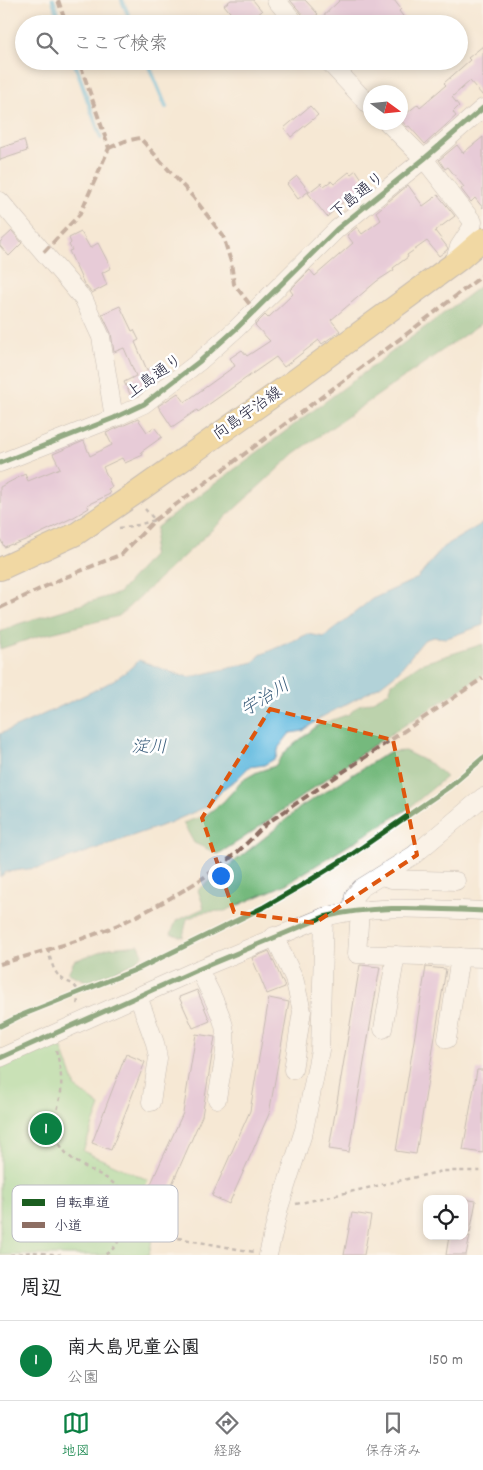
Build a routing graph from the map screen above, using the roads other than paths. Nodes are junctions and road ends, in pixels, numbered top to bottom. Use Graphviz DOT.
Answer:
graph roads {
  1 [pos="276,0"];
  2 [pos="288,15"];
  3 [pos="336,70"];
  4 [pos="363,98"];
  5 [pos="483,108"];
  6 [pos="395,130"];
  7 [pos="424,159"];
  8 [pos="0,201"];
  9 [pos="483,239"];
  10 [pos="454,262"];
  11 [pos="255,310"];
  12 [pos="114,418"];
  13 [pos="0,463"];
  14 [pos="0,568"];
  15 [pos="483,797"];
  16 [pos="381,876"];
  17 [pos="456,881"];
  18 [pos="356,911"];
  19 [pos="483,911"];
  20 [pos="324,917"];
  21 [pos="274,936"];
  22 [pos="396,955"];
  23 [pos="460,957"];
  24 [pos="483,958"];
  25 [pos="198,969"];
  26 [pos="138,996"];
  27 [pos="383,1029"];
  28 [pos="446,1039"];
  29 [pos="0,1058"];
  30 [pos="293,1070"];
  31 [pos="217,1098"];
  32 [pos="151,1102"];
  33 [pos="268,1255"];
  1 -- 2 [label="street"];
  3 -- 4 [label="street"];
  5 -- 7 [label="street, 下島通り"];
  6 -- 7 [label="street"];
  7 -- 10 [label="street"];
  7 -- 11 [label="street, 下島通り"];
  8 -- 12 [label="street"];
  9 -- 10 [label="main road, 向島宇治線"];
  10 -- 14 [label="main road, 向島宇治線"];
  11 -- 12 [label="street, 上島通り"];
  12 -- 13 [label="street, 上島通り"];
  15 -- 16 [label="street"];
  16 -- 17 [label="street"];
  16 -- 18 [label="street"];
  18 -- 19 [label="street"];
  18 -- 20 [label="street"];
  18 -- 22 [label="street"];
  20 -- 21 [label="street"];
  20 -- 33 [label="street"];
  21 -- 25 [label="street"];
  21 -- 30 [label="street"];
  22 -- 23 [label="street"];
  22 -- 27 [label="street"];
  23 -- 24 [label="street"];
  23 -- 28 [label="street"];
  25 -- 26 [label="street"];
  25 -- 31 [label="street"];
  26 -- 29 [label="street"];
  26 -- 32 [label="street"];
}
